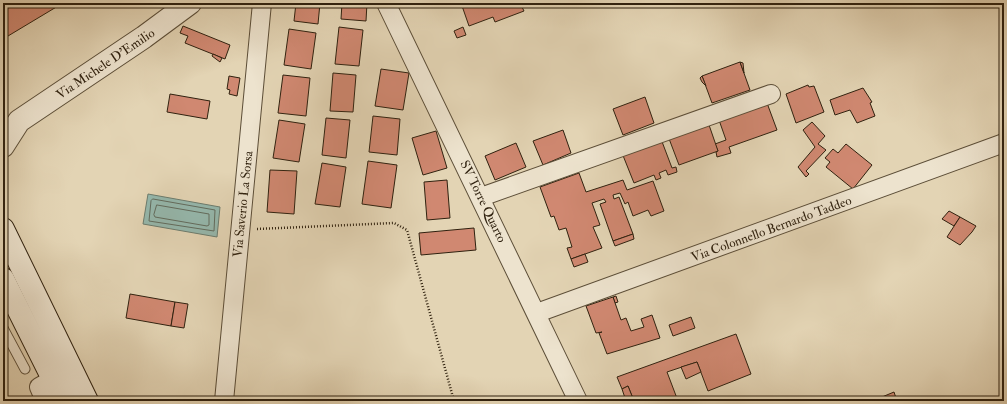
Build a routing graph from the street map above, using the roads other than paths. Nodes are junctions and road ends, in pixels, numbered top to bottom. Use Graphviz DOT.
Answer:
graph roads {
  1 [pos="190,3"];
  2 [pos="386,3"];
  3 [pos="260,4"];
  4 [pos="771,94"];
  5 [pos="11,121"];
  6 [pos="1004,142"];
  7 [pos="3,146"];
  8 [pos="482,197"];
  9 [pos="3,229"];
  10 [pos="3,279"];
  11 [pos="8,305"];
  12 [pos="537,313"];
  13 [pos="3,328"];
  14 [pos="24,369"];
  15 [pos="53,379"];
  16 [pos="45,401"];
  17 [pos="64,401"];
  18 [pos="87,401"];
  19 [pos="224,401"];
  20 [pos="578,401"];
  1 -- 5 [label="main road, Via Michele D'Emilio"];
  2 -- 8 [label="street, SV Torre Quarto"];
  3 -- 19 [label="street, Via Saverio La Sorsa"];
  4 -- 8 [label="street"];
  5 -- 7 [label="main road, Via Michele D'Emilio"];
  6 -- 12 [label="street, Via Colonnello Bernardo Taddeo"];
  8 -- 12 [label="street, SV Torre Quarto"];
  9 -- 18 [label="main road"];
  10 -- 11 [label="main road"];
  11 -- 15 [label="main road"];
  12 -- 20 [label="street, SV Torre Quarto"];
  13 -- 14 [label="lane"];
  15 -- 16 [label="street"];
  15 -- 17 [label="main road"];
}
